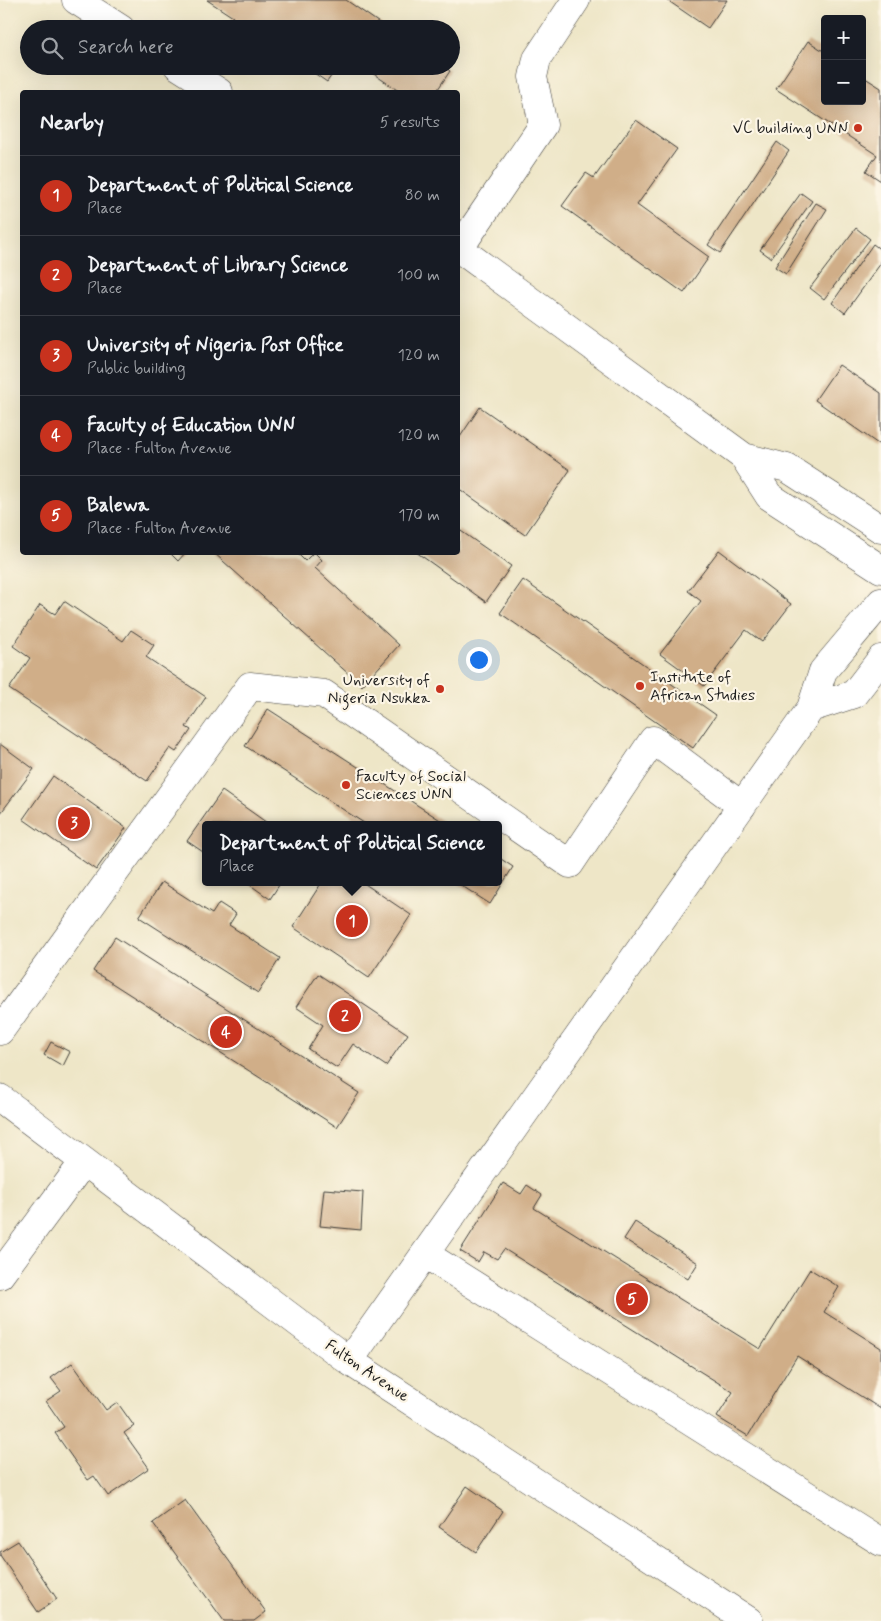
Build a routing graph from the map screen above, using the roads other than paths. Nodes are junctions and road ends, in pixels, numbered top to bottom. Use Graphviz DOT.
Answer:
graph roads {
  1 [pos="76,0"];
  2 [pos="576,0"];
  3 [pos="107,20"];
  4 [pos="192,75"];
  5 [pos="216,90"];
  6 [pos="460,245"];
  7 [pos="460,249"];
  8 [pos="744,457"];
  9 [pos="881,529"];
  10 [pos="881,569"];
  11 [pos="881,602"];
  12 [pos="881,659"];
  13 [pos="811,708"];
  14 [pos="742,806"];
  15 [pos="0,1031"];
  16 [pos="0,1098"];
  17 [pos="83,1163"];
  18 [pos="425,1254"];
  19 [pos="0,1275"];
  20 [pos="349,1361"];
  21 [pos="881,1542"];
  22 [pos="749,1621"];
  1 -- 3 [label="street"];
  2 -- 6 [label="street"];
  4 -- 5 [label="street"];
  7 -- 8 [label="street"];
  8 -- 9 [label="street"];
  8 -- 10 [label="street"];
  11 -- 13 [label="street"];
  12 -- 13 [label="street"];
  13 -- 14 [label="street"];
  14 -- 15 [label="street"];
  14 -- 18 [label="street"];
  16 -- 17 [label="street, Fulton Avenue"];
  17 -- 19 [label="street"];
  17 -- 20 [label="street, Fulton Avenue"];
  18 -- 20 [label="street"];
  18 -- 21 [label="street"];
  20 -- 22 [label="street, Fulton Avenue"];
}
